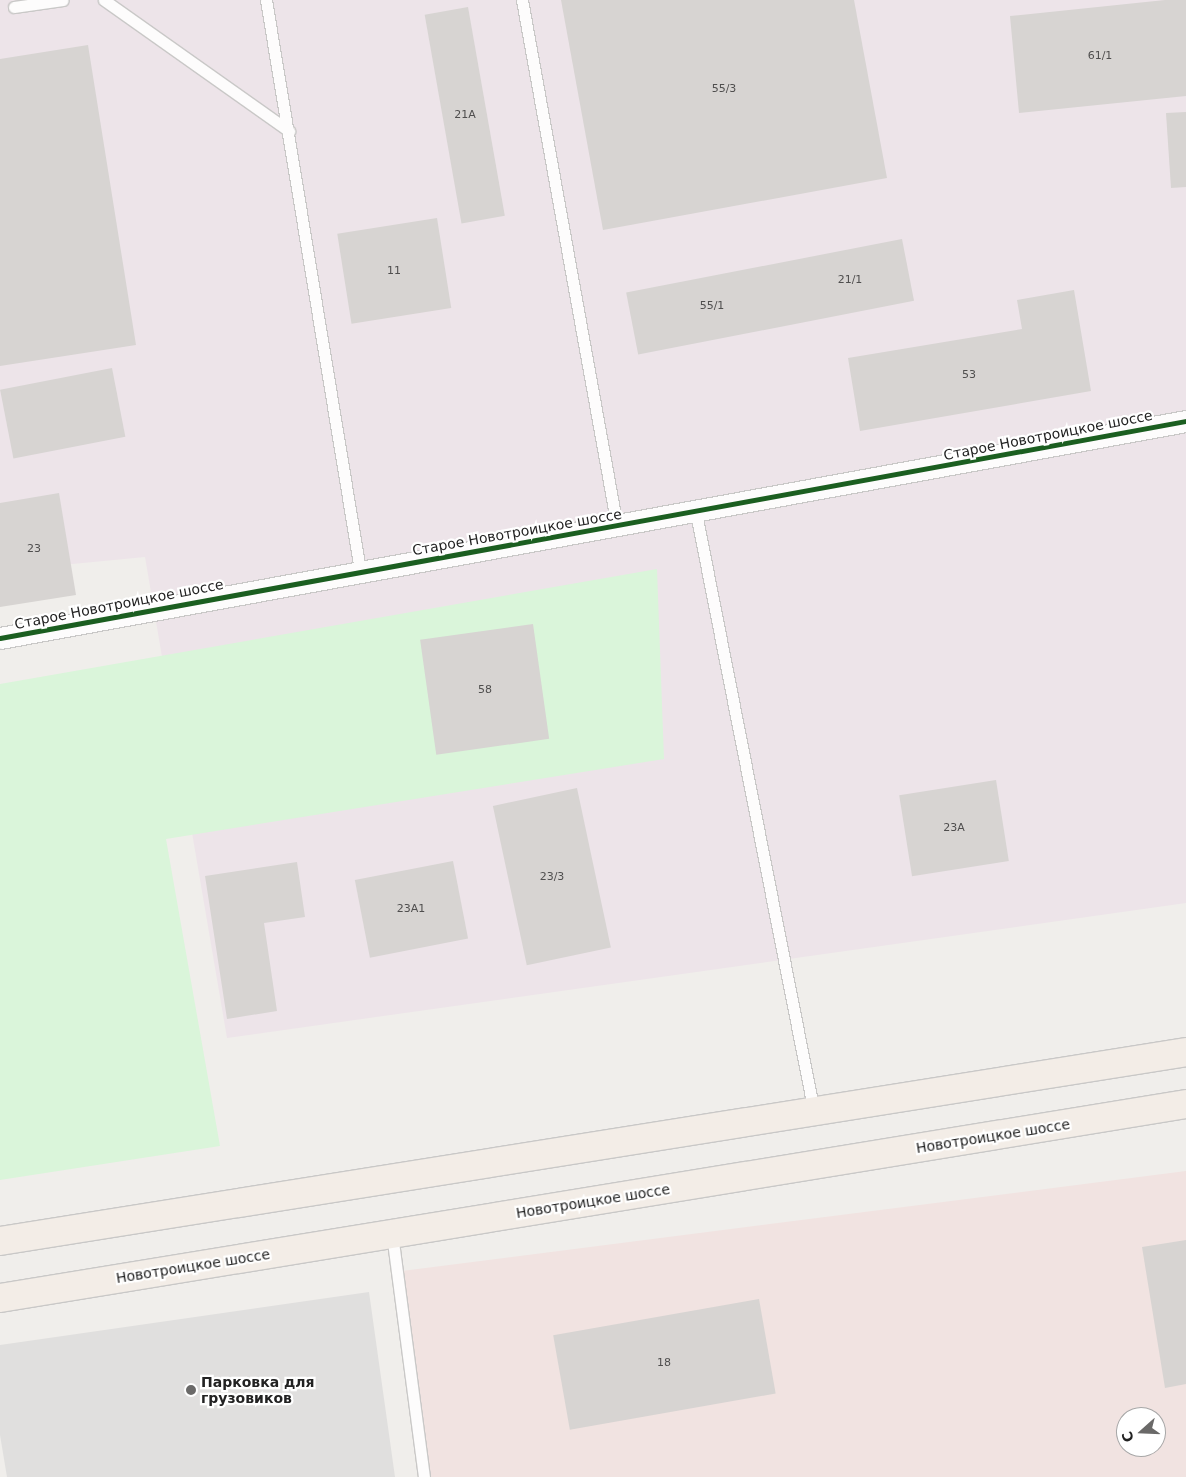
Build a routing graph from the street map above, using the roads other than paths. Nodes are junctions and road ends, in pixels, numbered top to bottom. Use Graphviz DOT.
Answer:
graph roads {
  1 [pos="63,0"];
  2 [pos="104,0"];
  3 [pos="266,0"];
  4 [pos="522,0"];
  5 [pos="14,7"];
  6 [pos="289,131"];
  7 [pos="1186,421"];
  8 [pos="696,513"];
  9 [pos="618,526"];
  10 [pos="360,570"];
  11 [pos="0,638"];
  12 [pos="1186,1052"];
  13 [pos="1186,1104"];
  14 [pos="814,1112"];
  15 [pos="392,1234"];
  16 [pos="0,1241"];
  17 [pos="0,1298"];
  18 [pos="424,1477"];
  1 -- 5 [label="lane"];
  2 -- 6 [label="lane"];
  3 -- 6 [label="lane"];
  4 -- 9 [label="lane"];
  6 -- 10 [label="lane"];
  7 -- 8 [label="street, Старое Новотроицкое шоссе"];
  8 -- 9 [label="street, Старое Новотроицкое шоссе"];
  8 -- 14 [label="lane"];
  9 -- 10 [label="street, Старое Новотроицкое шоссе"];
  10 -- 11 [label="street, Старое Новотроицкое шоссе"];
  12 -- 14 [label="main road"];
  13 -- 15 [label="main road, Новотроицкое шоссе"];
  14 -- 16 [label="main road"];
  15 -- 17 [label="main road, Новотроицкое шоссе"];
  15 -- 18 [label="lane"];
}
